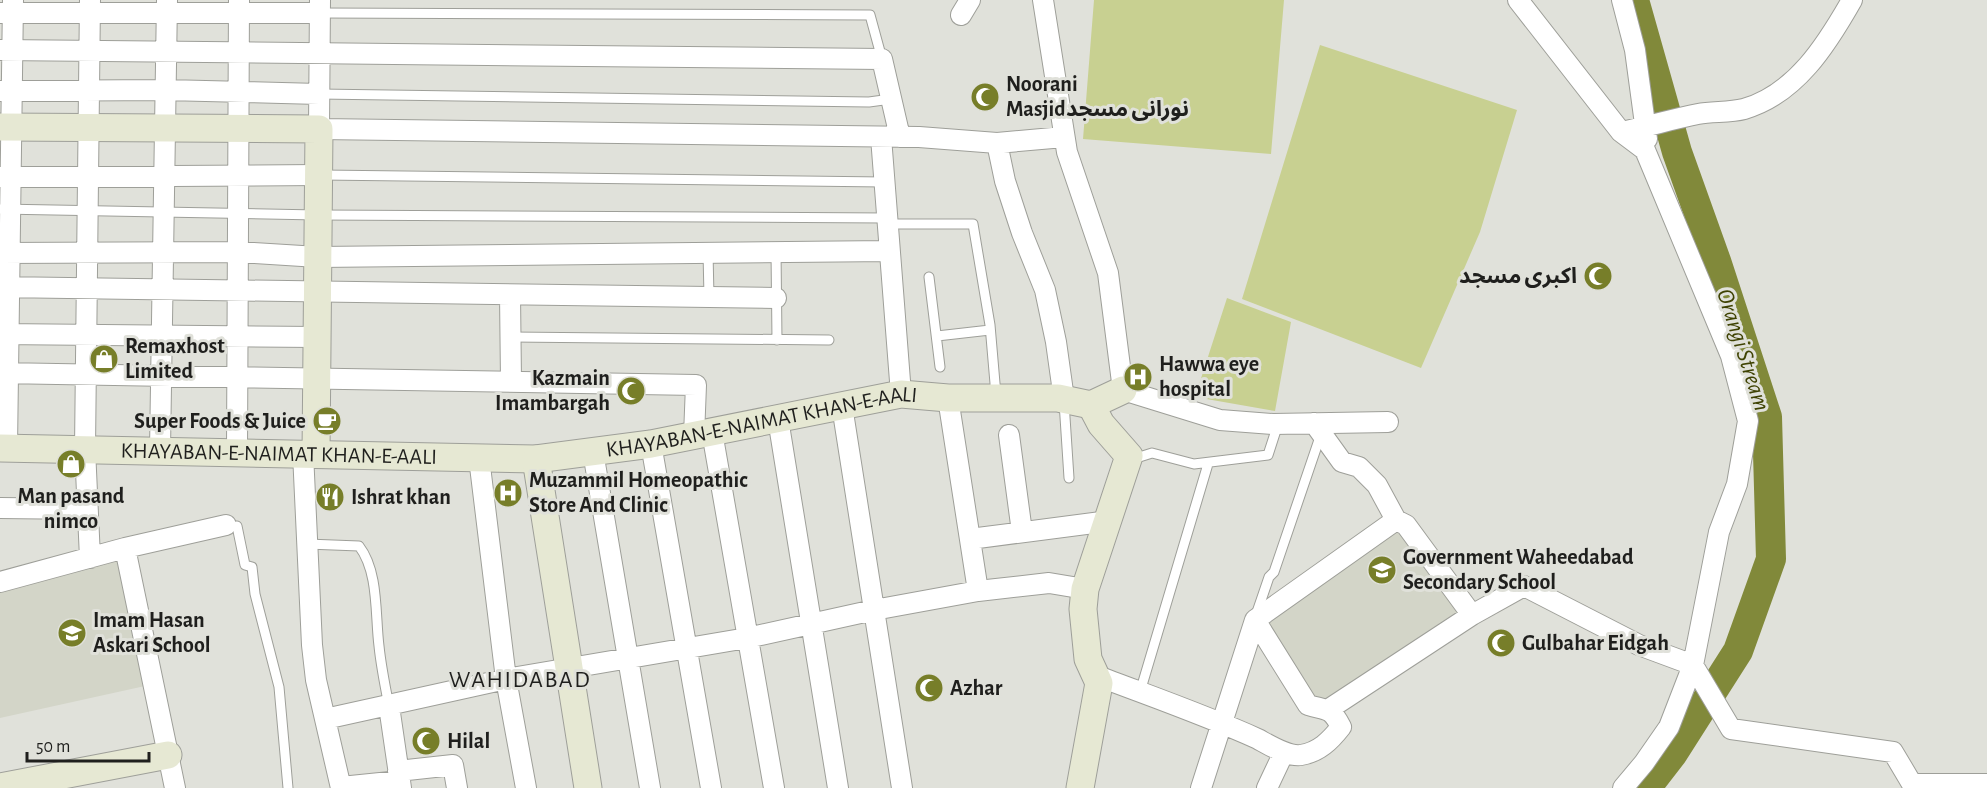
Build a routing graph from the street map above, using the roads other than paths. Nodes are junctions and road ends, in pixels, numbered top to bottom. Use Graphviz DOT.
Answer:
graph roads {
  1 [pos="1043,0"];
  2 [pos="1518,0"];
  3 [pos="1622,0"];
  4 [pos="1852,0"];
  5 [pos="90,7"];
  6 [pos="166,7"];
  7 [pos="320,7"];
  8 [pos="239,8"];
  9 [pos="9,9"];
  10 [pos="6,50"];
  11 [pos="90,51"];
  12 [pos="165,52"];
  13 [pos="240,54"];
  14 [pos="320,55"];
  15 [pos="882,59"];
  16 [pos="165,90"];
  17 [pos="6,91"];
  18 [pos="89,92"];
  19 [pos="240,94"];
  20 [pos="319,94"];
  21 [pos="891,99"];
  22 [pos="6,127"];
  23 [pos="89,127"];
  24 [pos="1646,127"];
  25 [pos="164,128"];
  26 [pos="241,128"];
  27 [pos="319,129"];
  28 [pos="1621,132"];
  29 [pos="891,137"];
  30 [pos="1064,137"];
  31 [pos="997,142"];
  32 [pos="1646,150"];
  33 [pos="319,175"];
  34 [pos="163,177"];
  35 [pos="240,177"];
  36 [pos="5,178"];
  37 [pos="88,179"];
  38 [pos="884,182"];
  39 [pos="5,209"];
  40 [pos="88,211"];
  41 [pos="163,212"];
  42 [pos="240,214"];
  43 [pos="318,215"];
  44 [pos="886,221"];
  45 [pos="776,251"];
  46 [pos="889,251"];
  47 [pos="87,252"];
  48 [pos="239,252"];
  49 [pos="708,252"];
  50 [pos="5,253"];
  51 [pos="163,253"];
  52 [pos="318,257"];
  53 [pos="929,277"];
  54 [pos="5,287"];
  55 [pos="87,288"];
  56 [pos="162,290"];
  57 [pos="239,291"];
  58 [pos="317,292"];
  59 [pos="510,295"];
  60 [pos="709,298"];
  61 [pos="776,298"];
  62 [pos="990,330"];
  63 [pos="4,334"];
  64 [pos="162,335"];
  65 [pos="86,336"];
  66 [pos="937,336"];
  67 [pos="238,337"];
  68 [pos="317,337"];
  69 [pos="511,337"];
  70 [pos="777,340"];
  71 [pos="829,340"];
  72 [pos="940,367"];
  73 [pos="4,373"];
  74 [pos="85,374"];
  75 [pos="161,375"];
  76 [pos="238,377"];
  77 [pos="316,378"];
  78 [pos="511,381"];
  79 [pos="1124,390"];
  80 [pos="901,394"];
  81 [pos="948,398"];
  82 [pos="996,398"];
  83 [pos="1064,399"];
  84 [pos="1091,405"];
  85 [pos="842,406"];
  86 [pos="778,419"];
  87 [pos="1388,422"];
  88 [pos="1278,424"];
  89 [pos="1318,429"];
  90 [pos="703,434"];
  91 [pos="1009,435"];
  92 [pos="651,444"];
  93 [pos="3,448"];
  94 [pos="85,449"];
  95 [pos="160,450"];
  96 [pos="237,451"];
  97 [pos="593,452"];
  98 [pos="309,454"];
  99 [pos="479,458"];
  100 [pos="536,459"];
  101 [pos="1128,461"];
  102 [pos="1208,464"];
  103 [pos="1069,478"];
  104 [pos="0,508"];
  105 [pos="87,508"];
  106 [pos="1396,520"];
  107 [pos="1108,521"];
  108 [pos="232,525"];
  109 [pos="1022,532"];
  110 [pos="970,538"];
  111 [pos="307,544"];
  112 [pos="126,548"];
  113 [pos="90,558"];
  114 [pos="0,582"];
  115 [pos="1085,589"];
  116 [pos="978,591"];
  117 [pos="874,610"];
  118 [pos="1472,615"];
  119 [pos="1255,620"];
  120 [pos="810,624"];
  121 [pos="747,638"];
  122 [pos="688,647"];
  123 [pos="628,657"];
  124 [pos="1693,664"];
  125 [pos="567,668"];
  126 [pos="1095,675"];
  127 [pos="506,679"];
  128 [pos="1140,692"];
  129 [pos="389,706"];
  130 [pos="1329,709"];
  131 [pos="325,719"];
  132 [pos="1223,723"];
  133 [pos="1284,752"];
  134 [pos="168,755"];
  135 [pos="400,780"];
  136 [pos="1987,784"];
  137 [pos="0,787"];
  138 [pos="341,787"];
  139 [pos="175,788"];
  140 [pos="288,788"];
  141 [pos="457,788"];
  142 [pos="526,788"];
  143 [pos="588,788"];
  144 [pos="650,788"];
  145 [pos="711,788"];
  146 [pos="774,788"];
  147 [pos="838,788"];
  148 [pos="902,788"];
  149 [pos="1080,788"];
  150 [pos="1201,788"];
  151 [pos="1267,788"];
  152 [pos="1623,788"];
  1 -- 30 [label="street"];
  2 -- 28 [label="street"];
  3 -- 24 [label="street"];
  4 -- 24 [label="street"];
  5 -- 6 [label="street"];
  5 -- 9 [label="street"];
  5 -- 11 [label="street"];
  6 -- 8 [label="street"];
  6 -- 12 [label="street"];
  7 -- 8 [label="street"];
  7 -- 14 [label="street"];
  7 -- 15 [label="lane"];
  8 -- 13 [label="street"];
  9 -- 10 [label="street"];
  10 -- 11 [label="street"];
  10 -- 17 [label="street"];
  11 -- 12 [label="street"];
  11 -- 18 [label="street"];
  12 -- 13 [label="street"];
  12 -- 16 [label="street"];
  13 -- 14 [label="street"];
  13 -- 19 [label="street"];
  14 -- 15 [label="street"];
  14 -- 20 [label="street"];
  15 -- 21 [label="street"];
  16 -- 18 [label="street"];
  16 -- 19 [label="street"];
  16 -- 25 [label="street"];
  17 -- 18 [label="street"];
  17 -- 22 [label="street"];
  18 -- 23 [label="street"];
  19 -- 20 [label="street"];
  19 -- 26 [label="street"];
  20 -- 21 [label="lane"];
  20 -- 27 [label="street"];
  21 -- 29 [label="street"];
  22 -- 23 [label="street"];
  22 -- 36 [label="street"];
  23 -- 25 [label="street"];
  23 -- 37 [label="street"];
  24 -- 28 [label="street"];
  24 -- 32 [label="street"];
  25 -- 26 [label="street"];
  25 -- 34 [label="street"];
  26 -- 27 [label="street"];
  26 -- 35 [label="street"];
  27 -- 29 [label="street"];
  27 -- 33 [label="street"];
  28 -- 32 [label="street"];
  29 -- 31 [label="street"];
  29 -- 38 [label="street"];
  30 -- 31 [label="street"];
  30 -- 79 [label="street"];
  31 -- 83 [label="street"];
  32 -- 124 [label="street"];
  33 -- 35 [label="street"];
  33 -- 38 [label="lane"];
  33 -- 43 [label="street"];
  34 -- 35 [label="street"];
  34 -- 37 [label="street"];
  34 -- 41 [label="street"];
  35 -- 42 [label="street"];
  36 -- 37 [label="street"];
  36 -- 39 [label="street"];
  37 -- 40 [label="street"];
  38 -- 44 [label="street"];
  39 -- 40 [label="lane"];
  39 -- 50 [label="street"];
  40 -- 41 [label="lane"];
  40 -- 47 [label="street"];
  41 -- 42 [label="lane"];
  41 -- 51 [label="street"];
  42 -- 43 [label="lane"];
  42 -- 48 [label="street"];
  43 -- 44 [label="lane"];
  43 -- 52 [label="street"];
  44 -- 46 [label="street"];
  44 -- 62 [label="lane"];
  45 -- 46 [label="street"];
  45 -- 49 [label="street"];
  45 -- 61 [label="lane"];
  46 -- 80 [label="street"];
  47 -- 50 [label="street"];
  47 -- 51 [label="street"];
  47 -- 55 [label="street"];
  48 -- 51 [label="street"];
  48 -- 52 [label="street"];
  48 -- 57 [label="street"];
  49 -- 52 [label="street"];
  49 -- 60 [label="lane"];
  50 -- 54 [label="street"];
  51 -- 56 [label="street"];
  52 -- 58 [label="street"];
  53 -- 66 [label="lane"];
  54 -- 55 [label="street"];
  54 -- 63 [label="street"];
  55 -- 56 [label="street"];
  55 -- 65 [label="street"];
  56 -- 57 [label="street"];
  56 -- 64 [label="street"];
  57 -- 58 [label="street"];
  57 -- 67 [label="street"];
  58 -- 59 [label="street"];
  58 -- 68 [label="street"];
  59 -- 60 [label="street"];
  59 -- 69 [label="street"];
  60 -- 61 [label="street"];
  61 -- 70 [label="lane"];
  62 -- 66 [label="lane"];
  62 -- 82 [label="lane"];
  63 -- 65 [label="street"];
  63 -- 73 [label="street"];
  64 -- 65 [label="street"];
  64 -- 67 [label="street"];
  64 -- 75 [label="street"];
  65 -- 74 [label="street"];
  66 -- 72 [label="lane"];
  67 -- 68 [label="street"];
  67 -- 76 [label="street"];
  68 -- 77 [label="street"];
  69 -- 70 [label="lane"];
  69 -- 78 [label="street"];
  70 -- 71 [label="lane"];
  73 -- 74 [label="street"];
  73 -- 93 [label="street"];
  74 -- 75 [label="street"];
  74 -- 94 [label="street"];
  75 -- 76 [label="street"];
  75 -- 95 [label="street"];
  76 -- 77 [label="street"];
  76 -- 96 [label="street"];
  77 -- 78 [label="street"];
  77 -- 98 [label="street"];
  78 -- 90 [label="street"];
  79 -- 84 [label="street"];
  79 -- 88 [label="street"];
  80 -- 81 [label="street, KHAYABAN-E-NAIMAT KHAN-E-AALI"];
  80 -- 85 [label="street, KHAYABAN-E-NAIMAT KHAN-E-AALI"];
  81 -- 82 [label="street, KHAYABAN-E-NAIMAT KHAN-E-AALI"];
  81 -- 110 [label="street"];
  82 -- 83 [label="street, KHAYABAN-E-NAIMAT KHAN-E-AALI"];
  83 -- 84 [label="street, KHAYABAN-E-NAIMAT KHAN-E-AALI"];
  83 -- 103 [label="lane"];
  84 -- 101 [label="street"];
  85 -- 86 [label="street, KHAYABAN-E-NAIMAT KHAN-E-AALI"];
  85 -- 117 [label="street"];
  86 -- 90 [label="street, KHAYABAN-E-NAIMAT KHAN-E-AALI"];
  86 -- 120 [label="street"];
  87 -- 89 [label="street"];
  88 -- 89 [label="street"];
  88 -- 102 [label="lane"];
  89 -- 106 [label="street"];
  89 -- 119 [label="lane"];
  90 -- 92 [label="street, KHAYABAN-E-NAIMAT KHAN-E-AALI"];
  90 -- 121 [label="street"];
  91 -- 109 [label="street"];
  92 -- 97 [label="street, KHAYABAN-E-NAIMAT KHAN-E-AALI"];
  92 -- 122 [label="street"];
  93 -- 94 [label="street, KHAYABAN-E-NAIMAT KHAN-E-AALI"];
  94 -- 95 [label="street, KHAYABAN-E-NAIMAT KHAN-E-AALI"];
  94 -- 105 [label="street"];
  95 -- 96 [label="street, KHAYABAN-E-NAIMAT KHAN-E-AALI"];
  96 -- 98 [label="street, KHAYABAN-E-NAIMAT KHAN-E-AALI"];
  97 -- 100 [label="street, KHAYABAN-E-NAIMAT KHAN-E-AALI"];
  97 -- 123 [label="street"];
  98 -- 99 [label="street, KHAYABAN-E-NAIMAT KHAN-E-AALI"];
  98 -- 111 [label="street"];
  99 -- 100 [label="street, KHAYABAN-E-NAIMAT KHAN-E-AALI"];
  99 -- 127 [label="street"];
  100 -- 125 [label="street"];
  101 -- 102 [label="lane"];
  101 -- 107 [label="street"];
  102 -- 128 [label="lane"];
  104 -- 105 [label="street"];
  105 -- 113 [label="street"];
  106 -- 118 [label="street"];
  106 -- 119 [label="street"];
  107 -- 109 [label="street"];
  107 -- 115 [label="street"];
  108 -- 112 [label="street"];
  108 -- 140 [label="lane"];
  109 -- 110 [label="street"];
  110 -- 116 [label="street"];
  111 -- 129 [label="lane"];
  111 -- 131 [label="street"];
  112 -- 113 [label="street"];
  112 -- 134 [label="street"];
  113 -- 114 [label="street"];
  115 -- 116 [label="street"];
  115 -- 126 [label="street"];
  116 -- 117 [label="street"];
  117 -- 120 [label="street"];
  117 -- 148 [label="street"];
  118 -- 124 [label="street"];
  118 -- 130 [label="street"];
  119 -- 130 [label="street"];
  119 -- 132 [label="street"];
  120 -- 121 [label="street"];
  120 -- 147 [label="street"];
  121 -- 122 [label="street"];
  121 -- 146 [label="street"];
  122 -- 123 [label="street"];
  122 -- 145 [label="street"];
  123 -- 125 [label="street"];
  123 -- 144 [label="street"];
  124 -- 136 [label="street"];
  124 -- 152 [label="street"];
  125 -- 127 [label="street"];
  125 -- 143 [label="street"];
  126 -- 128 [label="street"];
  126 -- 149 [label="street"];
  127 -- 129 [label="street"];
  127 -- 142 [label="street"];
  128 -- 132 [label="street"];
  129 -- 131 [label="street"];
  129 -- 135 [label="street"];
  130 -- 133 [label="street"];
  131 -- 138 [label="street"];
  132 -- 133 [label="street"];
  132 -- 150 [label="street"];
  133 -- 151 [label="street"];
  134 -- 137 [label="street"];
  134 -- 139 [label="street"];
  135 -- 138 [label="street"];
  135 -- 141 [label="street"];
}
